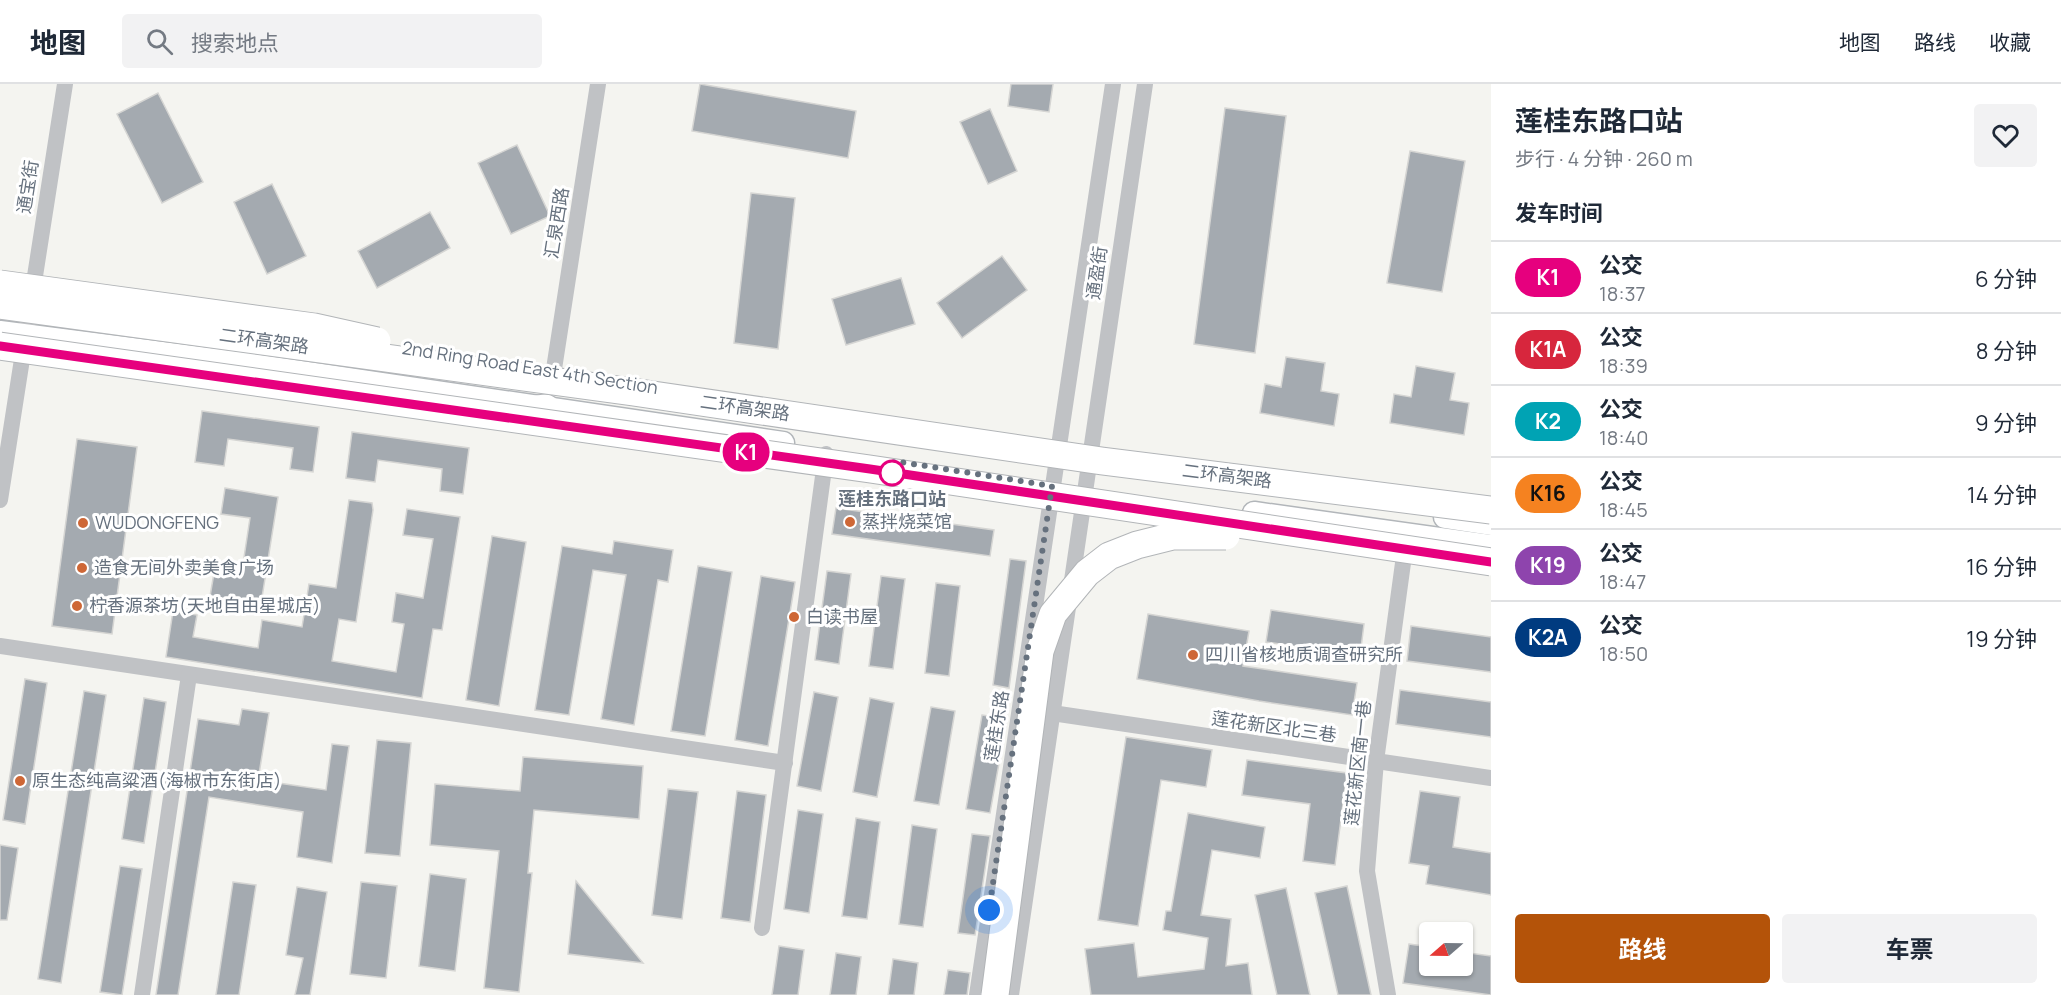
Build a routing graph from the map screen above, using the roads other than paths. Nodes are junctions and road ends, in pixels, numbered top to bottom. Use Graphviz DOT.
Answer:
graph roads {
  1 [pos="64,84"];
  2 [pos="598,84"];
  3 [pos="1113,84"];
  4 [pos="1145,84"];
  5 [pos="0,284"];
  6 [pos="0,293"];
  7 [pos="30,297"];
  8 [pos="0,305"];
  9 [pos="0,332"];
  10 [pos="25,336"];
  11 [pos="0,346"];
  12 [pos="0,360"];
  13 [pos="551,374"];
  14 [pos="546,408"];
  15 [pos="826,450"];
  16 [pos="1056,462"];
  17 [pos="1088,467"];
  18 [pos="1052,486"];
  19 [pos="1084,490"];
  20 [pos="0,500"];
  21 [pos="1491,510"];
  22 [pos="1491,524"];
  23 [pos="1407,534"];
  24 [pos="1347,541"];
  25 [pos="1491,546"];
  26 [pos="1491,562"];
  27 [pos="0,646"];
  28 [pos="189,675"];
  29 [pos="1052,713"];
  30 [pos="1376,761"];
  31 [pos="784,763"];
  32 [pos="1491,778"];
  33 [pos="762,928"];
  34 [pos="142,995"];
  35 [pos="977,995"];
  36 [pos="995,995"];
  37 [pos="1011,995"];
  38 [pos="1388,995"];
  1 -- 7 [label="street, 通宝街"];
  2 -- 13 [label="street, 汇泉西路"];
  3 -- 16 [label="street, 通盈街"];
  4 -- 17 [label="street, 通盈街"];
  5 -- 13 [label="highway, bridge"];
  6 -- 7 [label="main road, 2nd Ring Road East 4th Section"];
  7 -- 10 [label="street, 通宝街"];
  7 -- 13 [label="main road, 2nd Ring Road East 4th Section"];
  8 -- 13 [label="highway, 二环高架路, bridge"];
  9 -- 10 [label="main road, 2nd Ring Road East 4th Section"];
  10 -- 14 [label="main road, 2nd Ring Road East 4th Section"];
  10 -- 20 [label="street, 通宝街"];
  11 -- 24 [label="highway, bridge"];
  12 -- 14 [label="highway"];
  13 -- 16 [label="main road, 2nd Ring Road East 4th Section"];
  13 -- 21 [label="highway, 二环高架路, bridge"];
  14 -- 15 [label="main road, 2nd Ring Road East 4th Section"];
  15 -- 18 [label="main road, 2nd Ring Road East 4th Section"];
  15 -- 31 [label="street"];
  16 -- 17 [label="main road, 2nd Ring Road East 4th Section"];
  16 -- 18 [label="street, 莲桂东路"];
  17 -- 19 [label="street"];
  17 -- 22 [label="main road, 2nd Ring Road East 4th Section"];
  18 -- 19 [label="main road, 2nd Ring Road East 4th Section"];
  18 -- 35 [label="street, 莲桂东路"];
  19 -- 23 [label="main road, 2nd Ring Road East 4th Section"];
  19 -- 29 [label="street"];
  23 -- 25 [label="main road, 2nd Ring Road East 4th Section"];
  23 -- 30 [label="street, 莲花新区南一巷"];
  24 -- 26 [label="highway, bridge"];
  24 -- 36 [label="highway, bridge"];
  27 -- 28 [label="street"];
  28 -- 31 [label="street"];
  28 -- 34 [label="street"];
  29 -- 30 [label="street, 莲花新区北三巷"];
  29 -- 37 [label="street"];
  30 -- 32 [label="street, 莲花新区北三巷"];
  30 -- 38 [label="street, 莲花新区南一巷"];
  31 -- 33 [label="street"];
}
